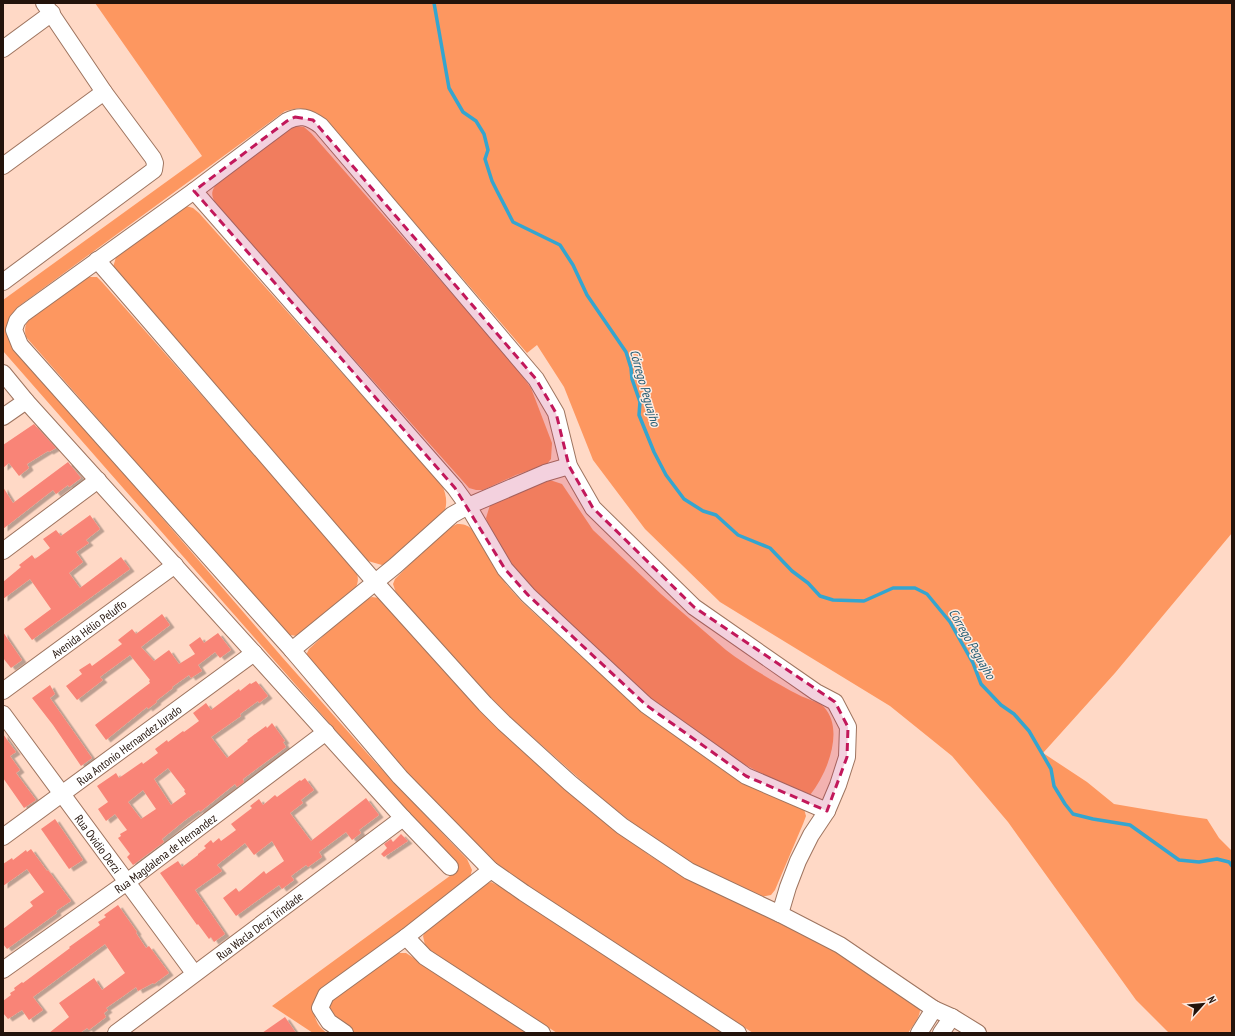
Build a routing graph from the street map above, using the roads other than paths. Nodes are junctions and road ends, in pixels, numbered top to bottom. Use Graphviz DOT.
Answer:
graph roads {
  1 [pos="48,8"];
  2 [pos="3,49"];
  3 [pos="104,92"];
  4 [pos="3,166"];
  5 [pos="194,191"];
  6 [pos="97,260"];
  7 [pos="3,282"];
  8 [pos="3,373"];
  9 [pos="26,401"];
  10 [pos="3,417"];
  11 [pos="570,466"];
  12 [pos="98,480"];
  13 [pos="468,506"];
  14 [pos="3,551"];
  15 [pos="175,565"];
  16 [pos="375,582"];
  17 [pos="292,650"];
  18 [pos="254,653"];
  19 [pos="3,691"];
  20 [pos="3,714"];
  21 [pos="326,732"];
  22 [pos="62,793"];
  23 [pos="826,811"];
  24 [pos="404,818"];
  25 [pos="3,837"];
  26 [pos="450,867"];
  27 [pos="491,870"];
  28 [pos="127,882"];
  29 [pos="780,914"];
  30 [pos="406,937"];
  31 [pos="3,970"];
  32 [pos="194,973"];
  33 [pos="934,1009"];
  34 [pos="952,1017"];
  35 [pos="116,1033"];
  36 [pos="345,1033"];
  37 [pos="542,1033"];
  38 [pos="738,1033"];
  39 [pos="919,1033"];
  40 [pos="941,1033"];
  41 [pos="978,1033"];
  1 -- 2 [label="street"];
  1 -- 3 [label="street"];
  3 -- 4 [label="street"];
  3 -- 7 [label="street"];
  5 -- 6 [label="street"];
  5 -- 11 [label="street"];
  5 -- 13 [label="street"];
  6 -- 16 [label="street"];
  6 -- 17 [label="street"];
  8 -- 9 [label="street"];
  9 -- 10 [label="street"];
  9 -- 12 [label="street"];
  11 -- 13 [label="street"];
  11 -- 23 [label="street"];
  12 -- 14 [label="street"];
  12 -- 15 [label="street"];
  13 -- 16 [label="street"];
  13 -- 23 [label="street"];
  15 -- 18 [label="street"];
  15 -- 19 [label="street, Avenida Hélio Peluffo"];
  16 -- 17 [label="street"];
  16 -- 29 [label="street"];
  17 -- 27 [label="street"];
  18 -- 21 [label="street"];
  18 -- 22 [label="street, Rua Antonio Hernandez Jurado"];
  20 -- 22 [label="street, Rua Ovidio Derzi"];
  21 -- 24 [label="street"];
  21 -- 28 [label="street, Rua Magdalena de Hernandez"];
  22 -- 25 [label="street, Rua Antonio Hernandez Jurado"];
  22 -- 28 [label="street, Rua Ovidio Derzi"];
  23 -- 29 [label="street"];
  24 -- 26 [label="street"];
  24 -- 32 [label="street, Rua Wacla Derzi Trindade"];
  27 -- 30 [label="street"];
  27 -- 38 [label="street"];
  28 -- 31 [label="street, Rua Magdalena de Hernandez"];
  28 -- 32 [label="street, Rua Ovidio Derzi"];
  29 -- 33 [label="street"];
  30 -- 36 [label="street"];
  30 -- 37 [label="street"];
  32 -- 35 [label="street, Rua Wacla Derzi Trindade"];
  33 -- 34 [label="street"];
  33 -- 39 [label="street"];
  34 -- 40 [label="street"];
  34 -- 41 [label="street"];
}
